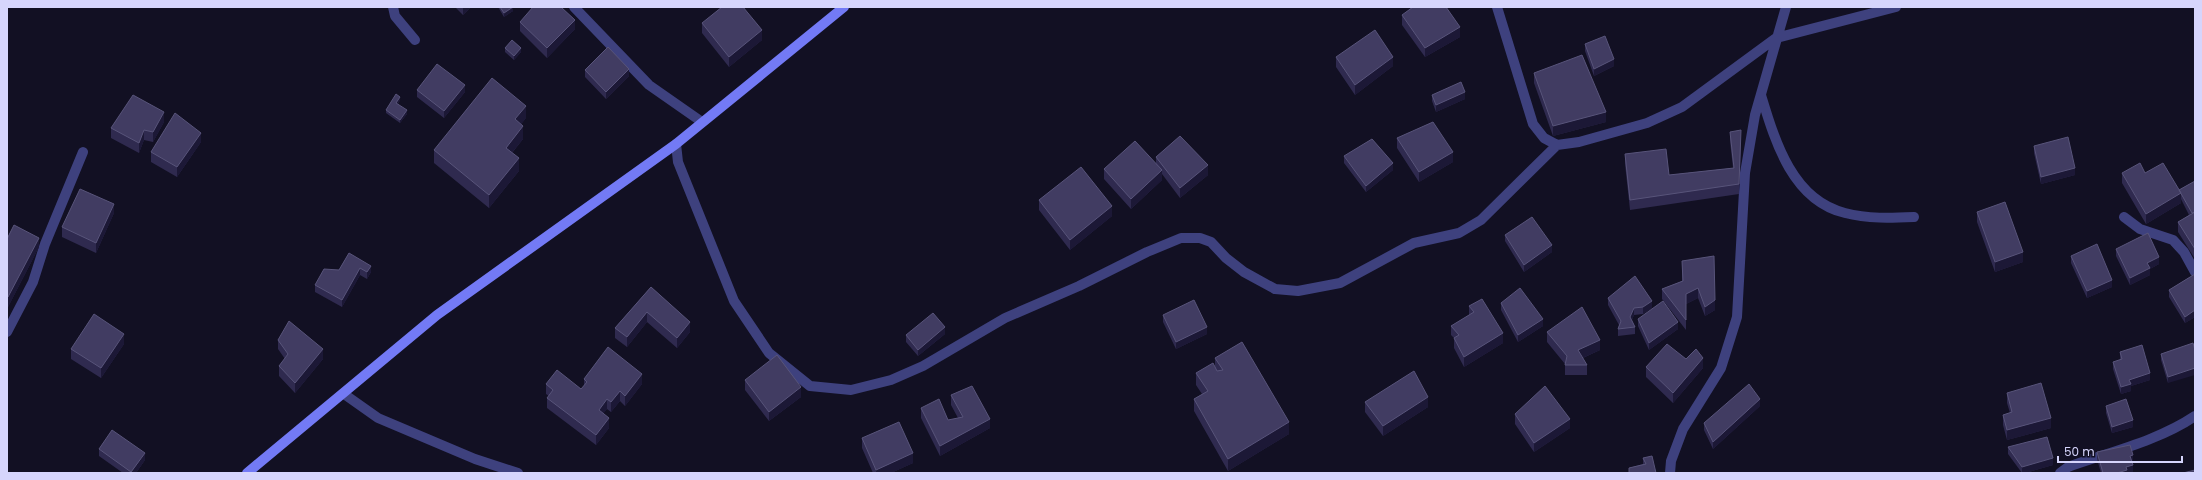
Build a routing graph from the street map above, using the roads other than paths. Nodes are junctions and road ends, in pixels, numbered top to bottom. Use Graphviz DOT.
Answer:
graph roads {
  1 [pos="393,7"];
  2 [pos="574,7"];
  3 [pos="844,7"];
  4 [pos="1496,7"];
  5 [pos="1786,7"];
  6 [pos="1896,7"];
  7 [pos="1776,38"];
  8 [pos="415,40"];
  9 [pos="1760,95"];
  10 [pos="702,122"];
  11 [pos="676,144"];
  12 [pos="1558,144"];
  13 [pos="83,152"];
  14 [pos="1914,217"];
  15 [pos="2124,217"];
  16 [pos="2195,272"];
  17 [pos="7,332"];
  18 [pos="344,394"];
  19 [pos="2195,416"];
  20 [pos="248,473"];
  21 [pos="518,473"];
  22 [pos="1670,473"];
  23 [pos="2060,473"];
  1 -- 8 [label="street"];
  2 -- 10 [label="street"];
  3 -- 10 [label="street"];
  4 -- 12 [label="street"];
  5 -- 7 [label="street"];
  6 -- 7 [label="street"];
  7 -- 9 [label="street"];
  7 -- 12 [label="street"];
  9 -- 14 [label="street"];
  9 -- 22 [label="street"];
  10 -- 11 [label="street"];
  11 -- 12 [label="street"];
  11 -- 18 [label="street"];
  13 -- 17 [label="street"];
  15 -- 16 [label="street"];
  18 -- 20 [label="street"];
  18 -- 21 [label="street"];
  19 -- 23 [label="street"];
}
